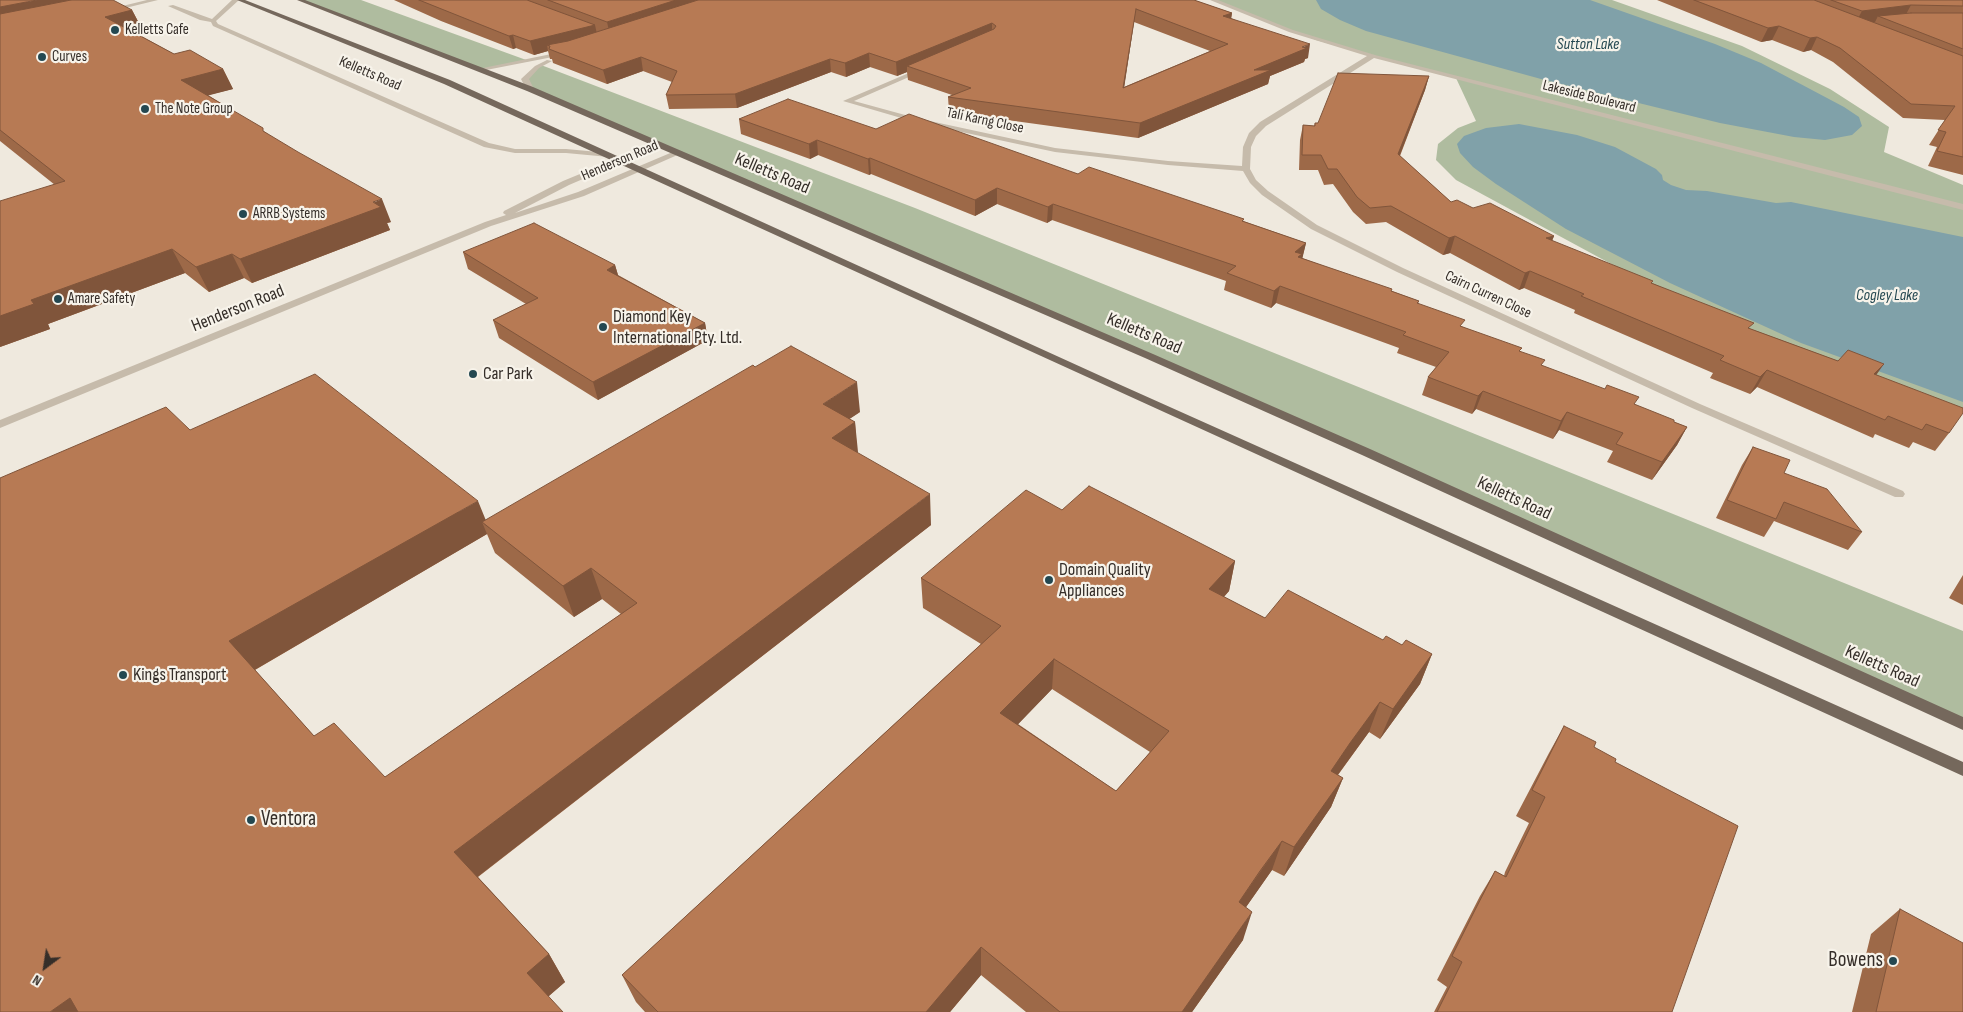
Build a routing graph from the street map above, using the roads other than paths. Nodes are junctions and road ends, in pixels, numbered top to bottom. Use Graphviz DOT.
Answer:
graph roads {
  1 [pos="131,0"];
  2 [pos="155,0"];
  3 [pos="236,0"];
  4 [pos="240,0"];
  5 [pos="300,0"];
  6 [pos="1213,0"];
  7 [pos="171,6"];
  8 [pos="213,21"];
  9 [pos="578,50"];
  10 [pos="569,52"];
  11 [pos="1372,56"];
  12 [pos="928,67"];
  13 [pos="481,69"];
  14 [pos="530,89"];
  15 [pos="658,145"];
  16 [pos="678,153"];
  17 [pos="609,155"];
  18 [pos="620,161"];
  19 [pos="1246,168"];
  20 [pos="640,169"];
  21 [pos="1963,207"];
  22 [pos="488,224"];
  23 [pos="0,424"];
  24 [pos="1899,494"];
  25 [pos="1963,724"];
  26 [pos="1963,769"];
  1 -- 2 [label="street"];
  3 -- 8 [label="street"];
  4 -- 17 [label="main road, Kelletts Road"];
  5 -- 13 [label="main road, Kelletts Road"];
  6 -- 11 [label="street, Lakeside Boulevard"];
  7 -- 8 [label="street, Kelletts Road"];
  8 -- 17 [label="street, Kelletts Road"];
  9 -- 10 [label="street"];
  10 -- 13 [label="street"];
  10 -- 14 [label="street"];
  11 -- 19 [label="street"];
  11 -- 21 [label="street, Lakeside Boulevard"];
  12 -- 19 [label="street, Tali Karng Close"];
  13 -- 14 [label="main road, Kelletts Road"];
  14 -- 15 [label="main road, Kelletts Road"];
  15 -- 16 [label="main road, Kelletts Road"];
  15 -- 18 [label="street, Henderson Road"];
  16 -- 20 [label="street, Henderson Road"];
  16 -- 25 [label="main road, Kelletts Road"];
  17 -- 18 [label="main road, Kelletts Road"];
  18 -- 20 [label="main road, Kelletts Road"];
  18 -- 22 [label="street, Henderson Road"];
  19 -- 24 [label="street, Cairn Curren Close"];
  20 -- 22 [label="street, Henderson Road"];
  20 -- 26 [label="main road, Kelletts Road"];
  22 -- 23 [label="street, Henderson Road"];
}
